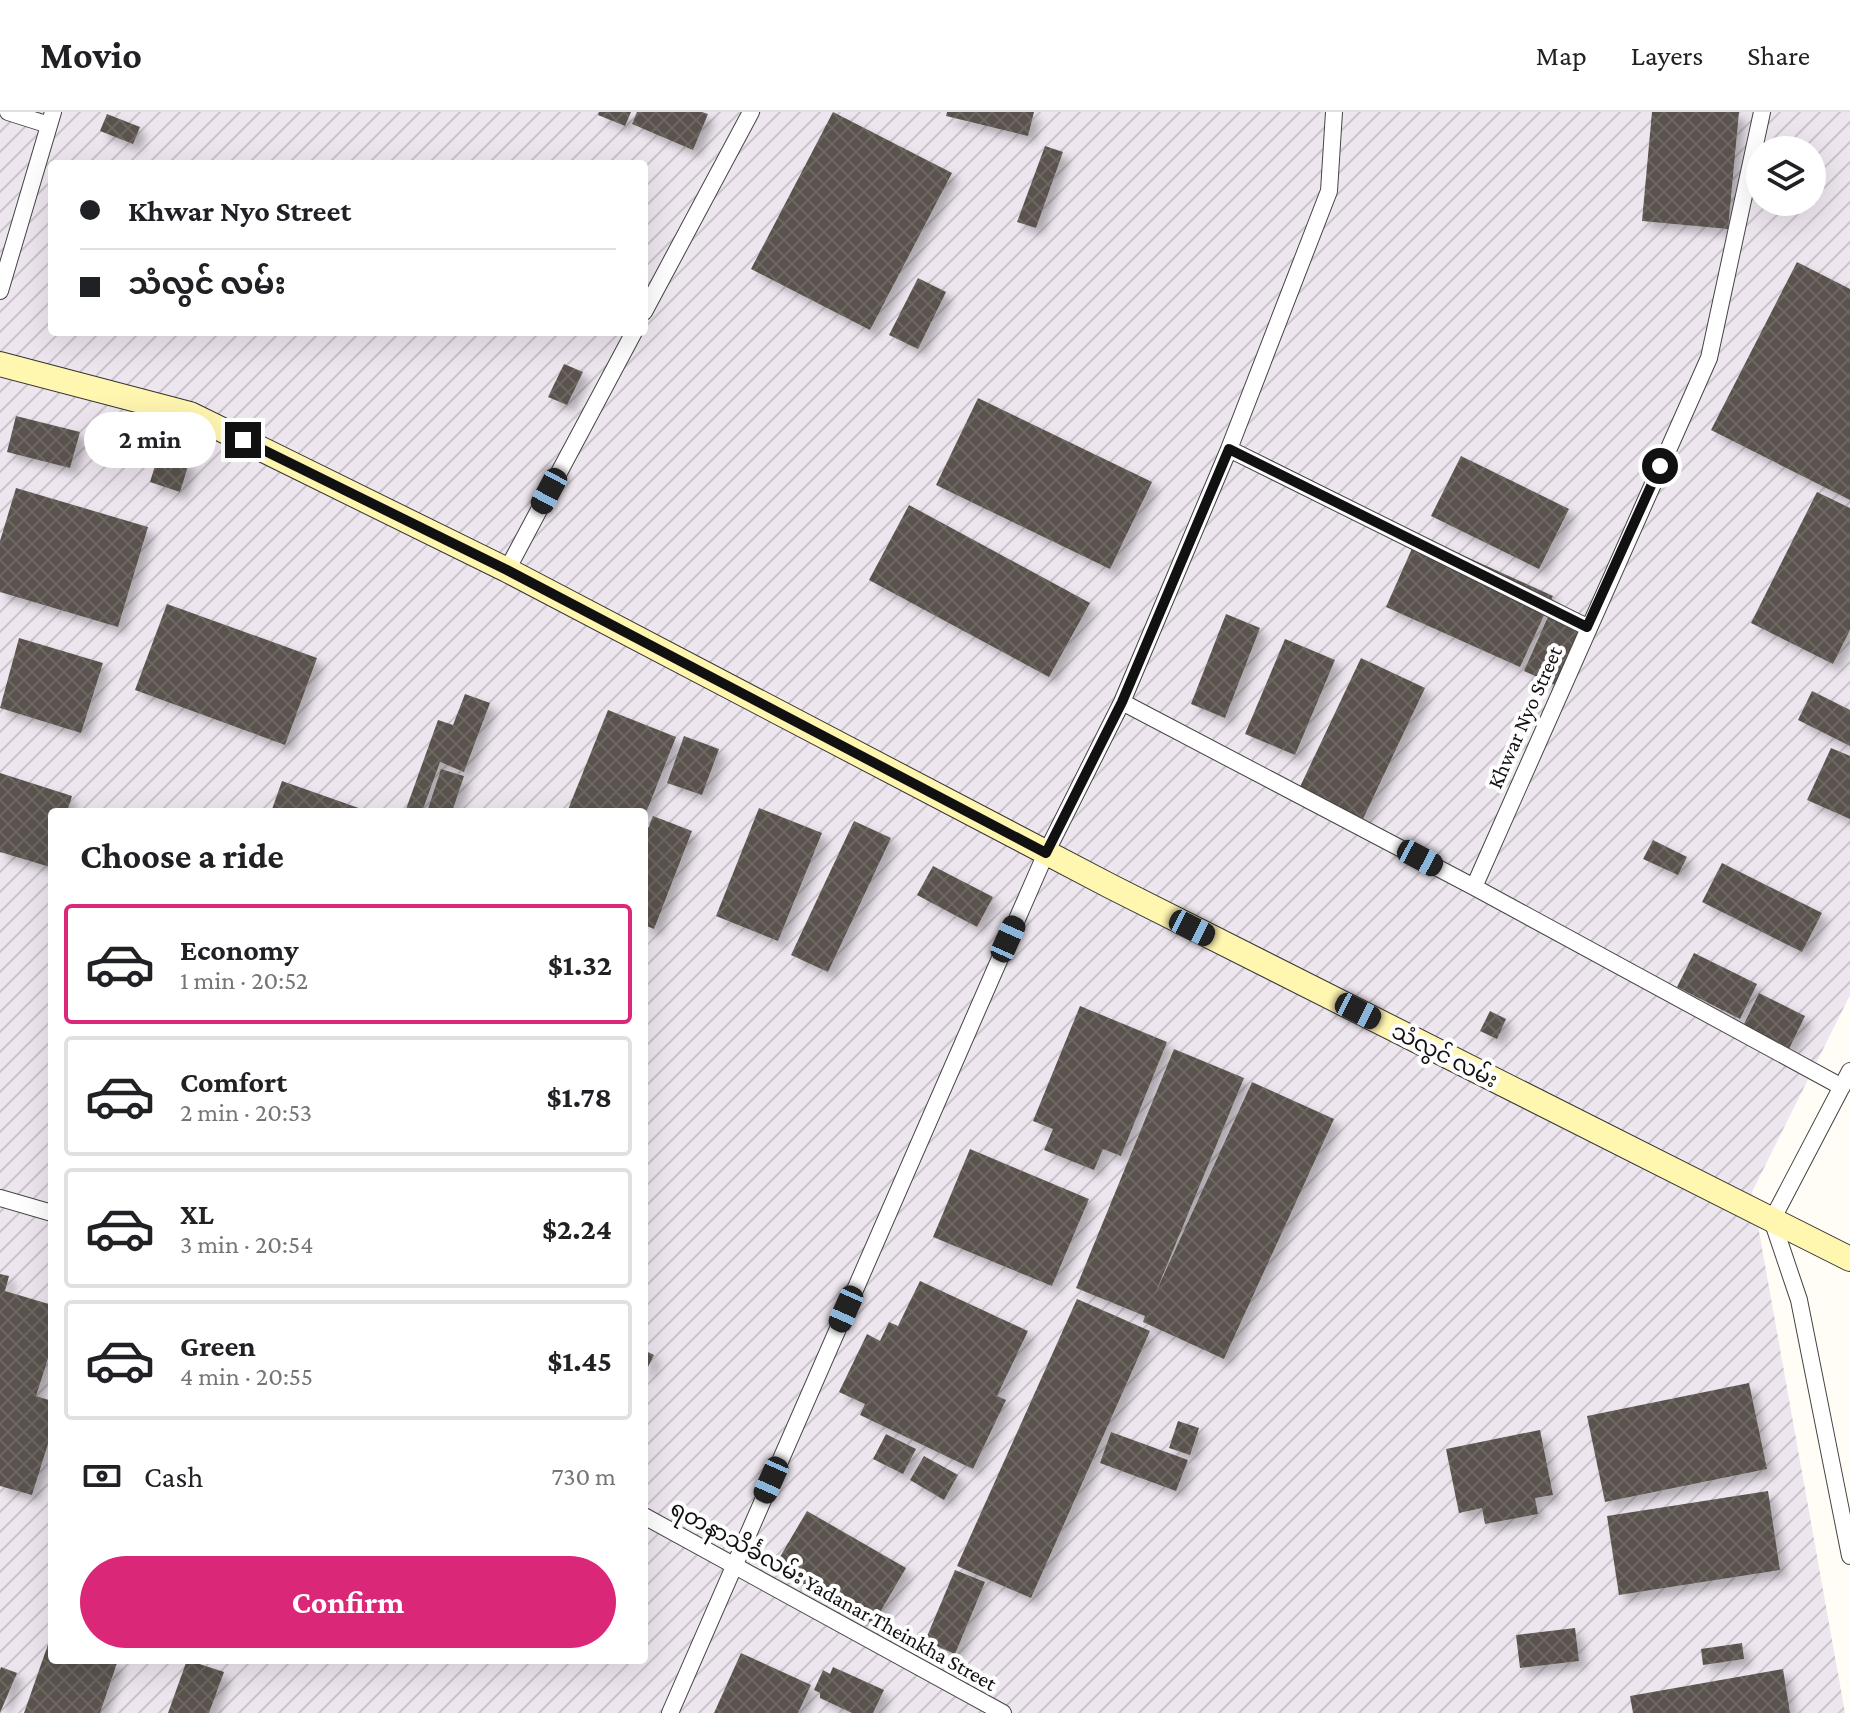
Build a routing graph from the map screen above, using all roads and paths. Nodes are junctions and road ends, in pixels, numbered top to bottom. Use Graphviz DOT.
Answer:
graph roads {
  1 [pos="8,112"];
  2 [pos="751,112"];
  3 [pos="1334,112"];
  4 [pos="1762,112"];
  5 [pos="51,118"];
  6 [pos="0,291"];
  7 [pos="648,305"];
  8 [pos="632,336"];
  9 [pos="0,364"];
  10 [pos="1229,449"];
  11 [pos="507,570"];
  12 [pos="1587,627"];
  13 [pos="1122,702"];
  14 [pos="1046,853"];
  15 [pos="1474,887"];
  16 [pos="1850,1071"];
  17 [pos="1842,1087"];
  18 [pos="0,1198"];
  19 [pos="48,1212"];
  20 [pos="1772,1220"];
  21 [pos="1850,1259"];
  22 [pos="648,1518"];
  23 [pos="1850,1556"];
  24 [pos="733,1565"];
  25 [pos="670,1713"];
  26 [pos="1003,1713"];
  1 -- 5 [label="street"];
  2 -- 7 [label="street"];
  3 -- 10 [label="street"];
  4 -- 12 [label="street, Khwar Nyo Street"];
  5 -- 6 [label="street"];
  8 -- 11 [label="street"];
  9 -- 11 [label="street, သံလွင် လမ်း"];
  10 -- 12 [label="street"];
  10 -- 13 [label="street"];
  11 -- 14 [label="street, သံလွင် လမ်း"];
  12 -- 15 [label="street, Khwar Nyo Street"];
  13 -- 14 [label="street"];
  13 -- 15 [label="street"];
  14 -- 20 [label="street, သံလွင် လမ်း"];
  14 -- 24 [label="street"];
  15 -- 17 [label="street"];
  16 -- 17 [label="street"];
  17 -- 20 [label="street"];
  18 -- 19 [label="street"];
  20 -- 21 [label="street, သံလွင် လမ်း"];
  20 -- 23 [label="street"];
  22 -- 24 [label="street, ရတနာသိင်္ခလမ်း Yadanar Theinkha Street"];
  24 -- 25 [label="street"];
  24 -- 26 [label="street, ရတနာသိင်္ခလမ်း Yadanar Theinkha Street"];
}
